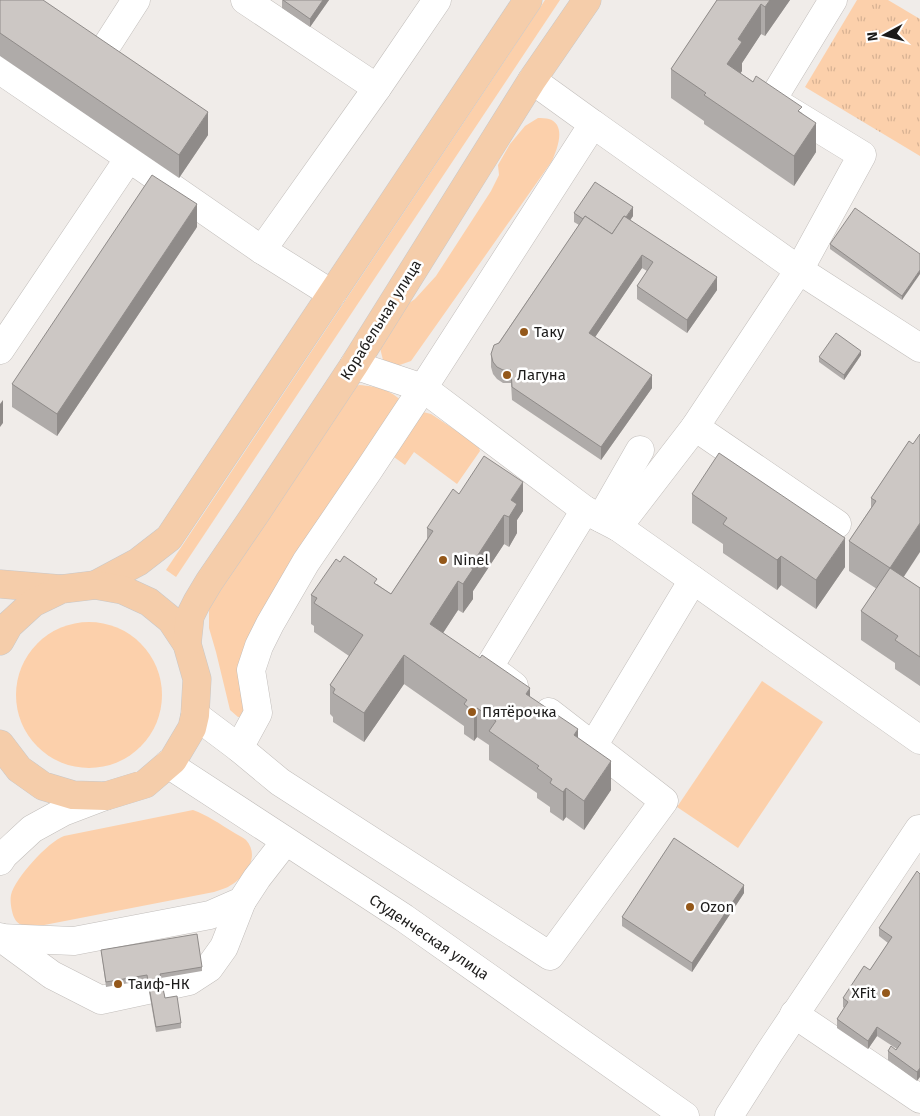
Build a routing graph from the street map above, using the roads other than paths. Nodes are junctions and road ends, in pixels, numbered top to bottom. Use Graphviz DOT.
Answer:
graph roads {
  1 [pos="136,0"];
  2 [pos="245,0"];
  3 [pos="438,0"];
  4 [pos="528,0"];
  5 [pos="587,0"];
  6 [pos="833,0"];
  7 [pos="109,42"];
  8 [pos="0,70"];
  9 [pos="532,80"];
  10 [pos="378,88"];
  11 [pos="592,124"];
  12 [pos="129,158"];
  13 [pos="262,250"];
  14 [pos="799,270"];
  15 [pos="332,294"];
  16 [pos="920,348"];
  17 [pos="0,350"];
  18 [pos="354,365"];
  19 [pos="423,388"];
  20 [pos="695,427"];
  21 [pos="640,450"];
  22 [pos="601,519"];
  23 [pos="837,524"];
  24 [pos="693,580"];
  25 [pos="0,584"];
  26 [pos="95,585"];
  27 [pos="62,589"];
  28 [pos="0,641"];
  29 [pos="187,644"];
  30 [pos="195,715"];
  31 [pos="920,740"];
  32 [pos="0,744"];
  33 [pos="593,746"];
  34 [pos="239,748"];
  35 [pos="168,764"];
  36 [pos="106,796"];
  37 [pos="920,830"];
  38 [pos="285,842"];
  39 [pos="0,861"];
  40 [pos="242,901"];
  41 [pos="192,918"];
  42 [pos="0,938"];
  43 [pos="137,956"];
  44 [pos="176,983"];
  45 [pos="794,1014"];
  46 [pos="920,1099"];
  47 [pos="685,1116"];
  48 [pos="729,1116"];
  1 -- 7 [label="street"];
  2 -- 10 [label="street"];
  3 -- 10 [label="street"];
  4 -- 15 [label="main road, Корабельная улица"];
  5 -- 9 [label="main road, Корабельная улица"];
  6 -- 14 [label="street"];
  8 -- 12 [label="street"];
  9 -- 11 [label="street"];
  9 -- 18 [label="main road, Корабельная улица"];
  10 -- 13 [label="street"];
  11 -- 14 [label="street"];
  11 -- 19 [label="street"];
  12 -- 13 [label="street"];
  12 -- 17 [label="street"];
  13 -- 15 [label="street"];
  14 -- 16 [label="street"];
  14 -- 20 [label="street"];
  15 -- 26 [label="main road, Корабельная улица"];
  18 -- 19 [label="street"];
  18 -- 29 [label="main road, Корабельная улица"];
  19 -- 22 [label="street"];
  19 -- 34 [label="street"];
  20 -- 22 [label="street"];
  20 -- 23 [label="street"];
  21 -- 22 [label="street"];
  22 -- 24 [label="street"];
  22 -- 33 [label="street"];
  24 -- 31 [label="street"];
  24 -- 33 [label="street"];
  25 -- 27 [label="main road"];
  26 -- 27 [label="main road, Корабельная улица"];
  26 -- 29 [label="main road, Корабельная улица"];
  27 -- 28 [label="main road, Корабельная улица"];
  29 -- 30 [label="main road, Корабельная улица"];
  30 -- 34 [label="street"];
  30 -- 35 [label="main road, Корабельная улица"];
  32 -- 36 [label="main road, Корабельная улица"];
  33 -- 34 [label="street"];
  35 -- 36 [label="main road, Корабельная улица"];
  35 -- 38 [label="street, Студенческая улица"];
  36 -- 39 [label="street, Корабельная улица"];
  37 -- 45 [label="street"];
  38 -- 40 [label="street"];
  38 -- 47 [label="street, Студенческая улица"];
  40 -- 41 [label="street"];
  40 -- 44 [label="street"];
  41 -- 43 [label="street"];
  41 -- 44 [label="street"];
  42 -- 43 [label="street"];
  42 -- 43 [label="street"];
  43 -- 44 [label="street"];
  45 -- 46 [label="street"];
  45 -- 48 [label="street"];
}
